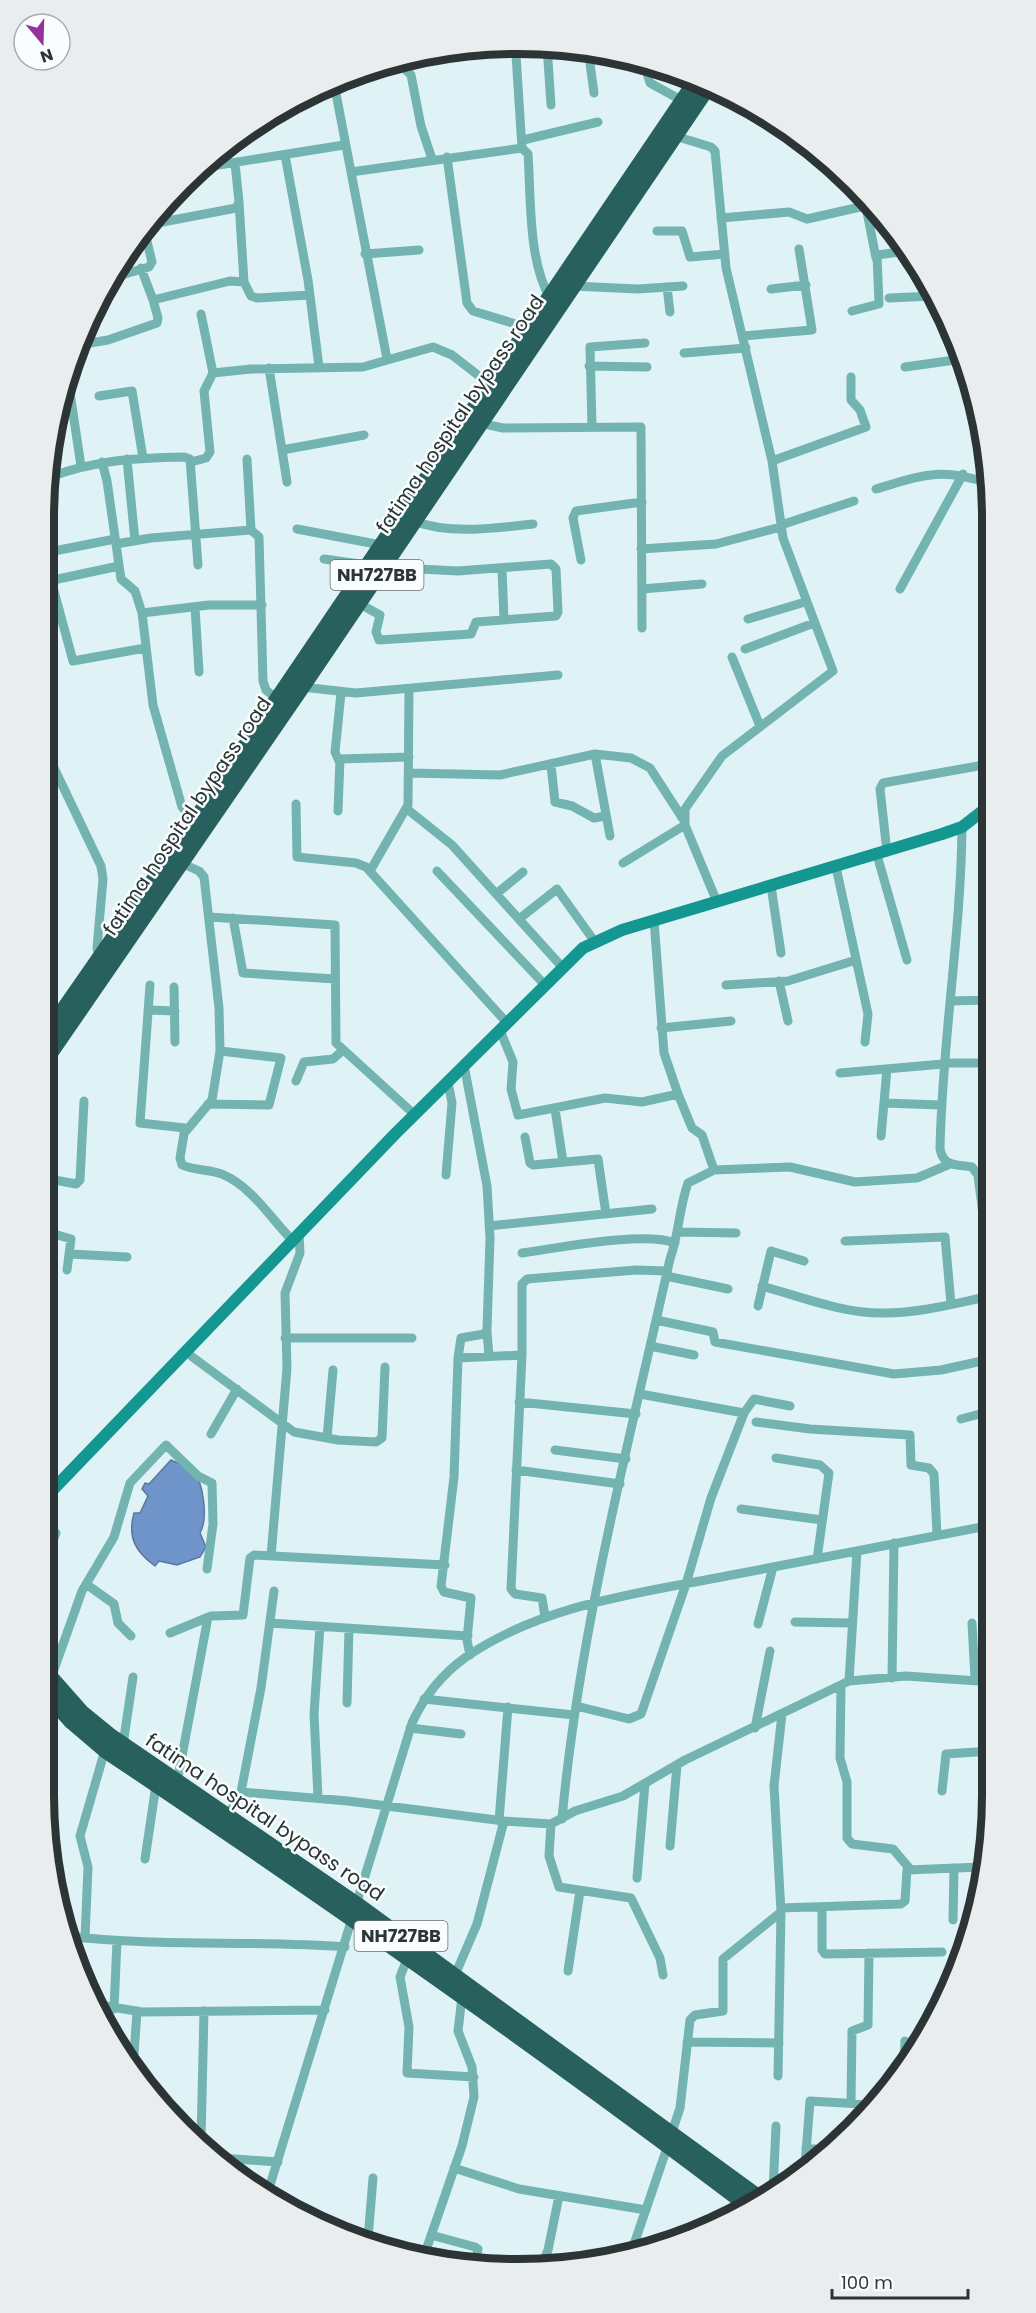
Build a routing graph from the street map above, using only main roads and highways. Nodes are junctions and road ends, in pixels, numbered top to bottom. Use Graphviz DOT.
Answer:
graph roads {
  1 [pos="692,88"];
  2 [pos="704,93"];
  3 [pos="652,159"];
  4 [pos="496,388"];
  5 [pos="375,566"];
  6 [pos="266,727"];
  7 [pos="982,811"];
  8 [pos="199,826"];
  9 [pos="54,1027"];
  10 [pos="54,1028"];
  11 [pos="54,1489"];
  12 [pos="54,1695"];
  13 [pos="54,1697"];
  14 [pos="262,1849"];
  15 [pos="354,1912"];
  16 [pos="670,2138"];
  17 [pos="754,2195"];
  18 [pos="743,2201"];
  1 -- 3 [label="highway, fatima hospital bypass road / NH727BB"];
  2 -- 3 [label="highway, fatima hospital bypass road / NH727BB"];
  3 -- 4 [label="highway, fatima hospital bypass road / NH727BB"];
  3 -- 4 [label="highway, fatima hospital bypass road / NH727BB"];
  4 -- 5 [label="highway, fatima hospital bypass road / NH727BB"];
  4 -- 5 [label="highway, fatima hospital bypass road / NH727BB"];
  5 -- 6 [label="highway, fatima hospital bypass road / NH727BB"];
  5 -- 6 [label="highway, fatima hospital bypass road / NH727BB"];
  6 -- 8 [label="highway, fatima hospital bypass road / NH727BB"];
  7 -- 11 [label="main road"];
  8 -- 9 [label="highway, fatima hospital bypass road / NH727BB"];
  8 -- 10 [label="highway, fatima hospital bypass road / NH727BB"];
  12 -- 14 [label="highway, fatima hospital bypass road / NH727BB"];
  13 -- 14 [label="highway, fatima hospital bypass road / NH727BB"];
  14 -- 15 [label="highway, fatima hospital bypass road / NH727BB"];
  15 -- 16 [label="highway, fatima hospital bypass road / NH727BB"];
  15 -- 16 [label="highway, fatima hospital bypass road / NH727BB"];
  16 -- 17 [label="highway, fatima hospital bypass road / NH727BB"];
  16 -- 18 [label="highway, fatima hospital bypass road / NH727BB"];
}
